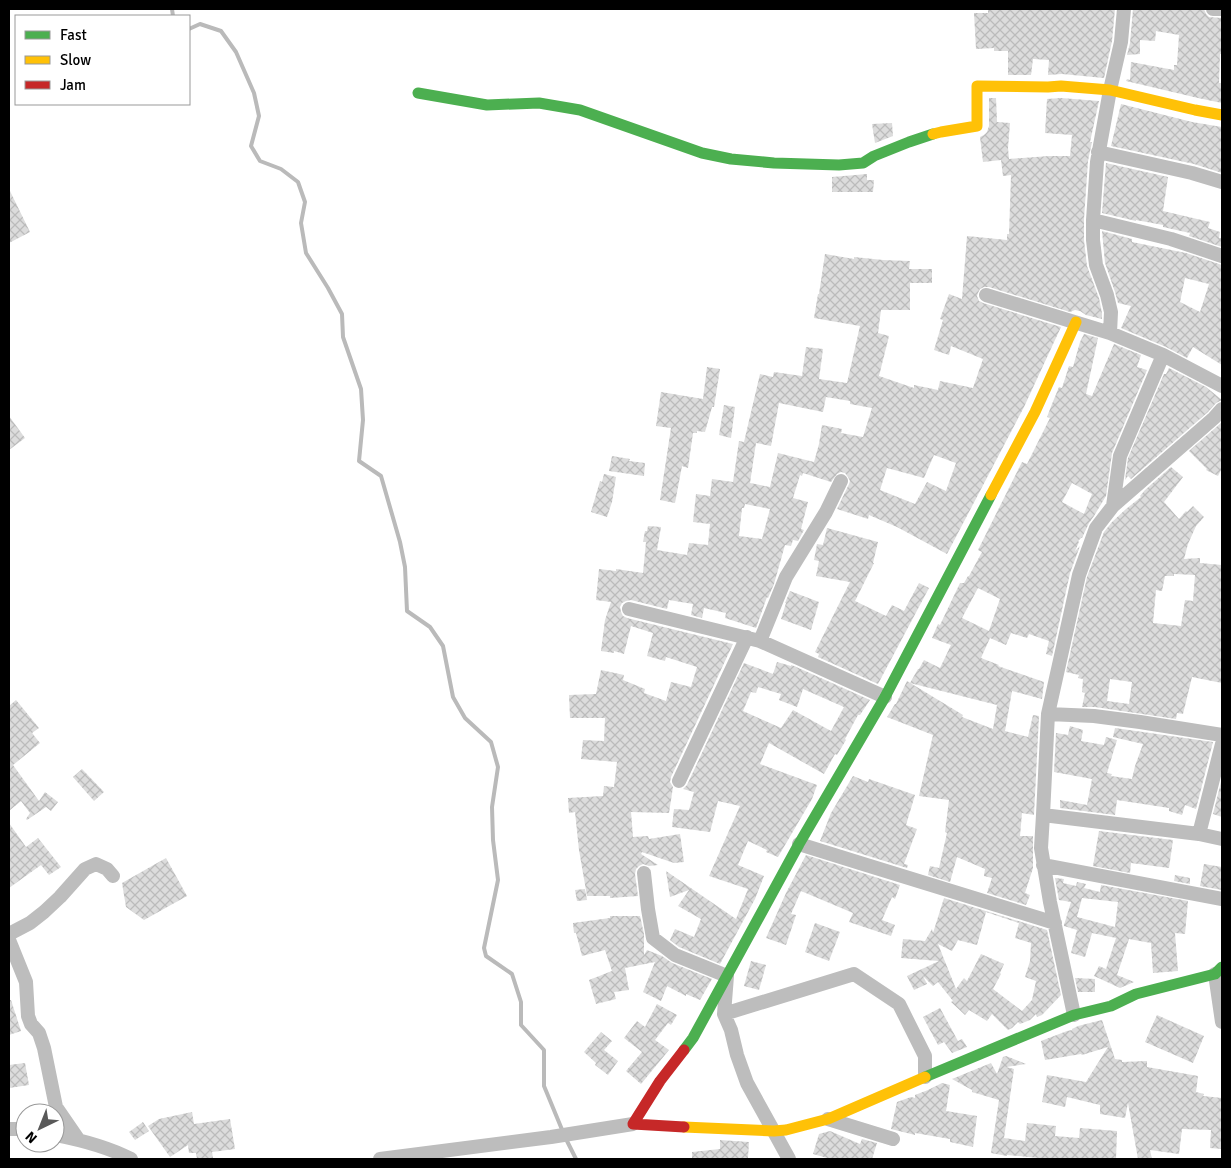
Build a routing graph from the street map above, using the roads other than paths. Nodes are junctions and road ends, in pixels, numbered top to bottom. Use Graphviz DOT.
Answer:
graph roads {
  1 [pos="1124,9"];
  2 [pos="1214,9"];
  3 [pos="1222,9"];
  4 [pos="1110,90"];
  5 [pos="418,93"];
  6 [pos="1222,115"];
  7 [pos="1098,152"];
  8 [pos="1222,182"];
  9 [pos="1093,220"];
  10 [pos="1222,256"];
  11 [pos="986,295"];
  12 [pos="1076,322"];
  13 [pos="1110,333"];
  14 [pos="1164,355"];
  15 [pos="1222,386"];
  16 [pos="1222,409"];
  17 [pos="841,481"];
  18 [pos="1113,506"];
  19 [pos="629,609"];
  20 [pos="753,639"];
  21 [pos="885,697"];
  22 [pos="1048,714"];
  23 [pos="1222,735"];
  24 [pos="1222,744"];
  25 [pos="679,782"];
  26 [pos="1043,815"];
  27 [pos="1200,834"];
  28 [pos="1222,839"];
  29 [pos="799,844"];
  30 [pos="1043,865"];
  31 [pos="644,873"];
  32 [pos="113,876"];
  33 [pos="1222,899"];
  34 [pos="1055,923"];
  35 [pos="9,934"];
  36 [pos="9,940"];
  37 [pos="1219,970"];
  38 [pos="727,976"];
  39 [pos="724,1014"];
  40 [pos="1074,1016"];
  41 [pos="1222,1022"];
  42 [pos="925,1077"];
  43 [pos="53,1103"];
  44 [pos="828,1119"];
  45 [pos="65,1123"];
  46 [pos="633,1124"];
  47 [pos="774,1131"];
  48 [pos="65,1137"];
  49 [pos="78,1139"];
  50 [pos="893,1139"];
  51 [pos="131,1159"];
  52 [pos="380,1159"];
  53 [pos="789,1159"];
  1 -- 4 [label="street"];
  2 -- 3 [label="street"];
  4 -- 5 [label="street"];
  4 -- 6 [label="street"];
  4 -- 7 [label="street"];
  7 -- 8 [label="street"];
  7 -- 9 [label="street"];
  9 -- 10 [label="street"];
  9 -- 13 [label="street"];
  11 -- 12 [label="street"];
  12 -- 13 [label="street"];
  12 -- 21 [label="street"];
  13 -- 14 [label="street"];
  14 -- 15 [label="street"];
  14 -- 18 [label="street"];
  16 -- 18 [label="street"];
  17 -- 20 [label="street"];
  18 -- 22 [label="street"];
  19 -- 20 [label="street"];
  20 -- 21 [label="street"];
  20 -- 25 [label="street"];
  21 -- 29 [label="street"];
  22 -- 23 [label="street"];
  22 -- 26 [label="street"];
  24 -- 27 [label="street"];
  26 -- 27 [label="street"];
  26 -- 30 [label="street"];
  27 -- 28 [label="street"];
  29 -- 34 [label="street"];
  29 -- 38 [label="street"];
  30 -- 33 [label="street"];
  30 -- 34 [label="street"];
  31 -- 38 [label="street"];
  32 -- 35 [label="street"];
  34 -- 40 [label="street"];
  36 -- 43 [label="street"];
  37 -- 40 [label="street"];
  37 -- 41 [label="street"];
  38 -- 39 [label="street"];
  38 -- 46 [label="street"];
  39 -- 42 [label="street"];
  39 -- 47 [label="street"];
  40 -- 42 [label="street"];
  42 -- 44 [label="street"];
  44 -- 47 [label="street"];
  44 -- 50 [label="street"];
  45 -- 49 [label="street"];
  46 -- 47 [label="street"];
  46 -- 52 [label="street"];
  47 -- 53 [label="street"];
  48 -- 49 [label="street"];
  49 -- 51 [label="street"];
}
